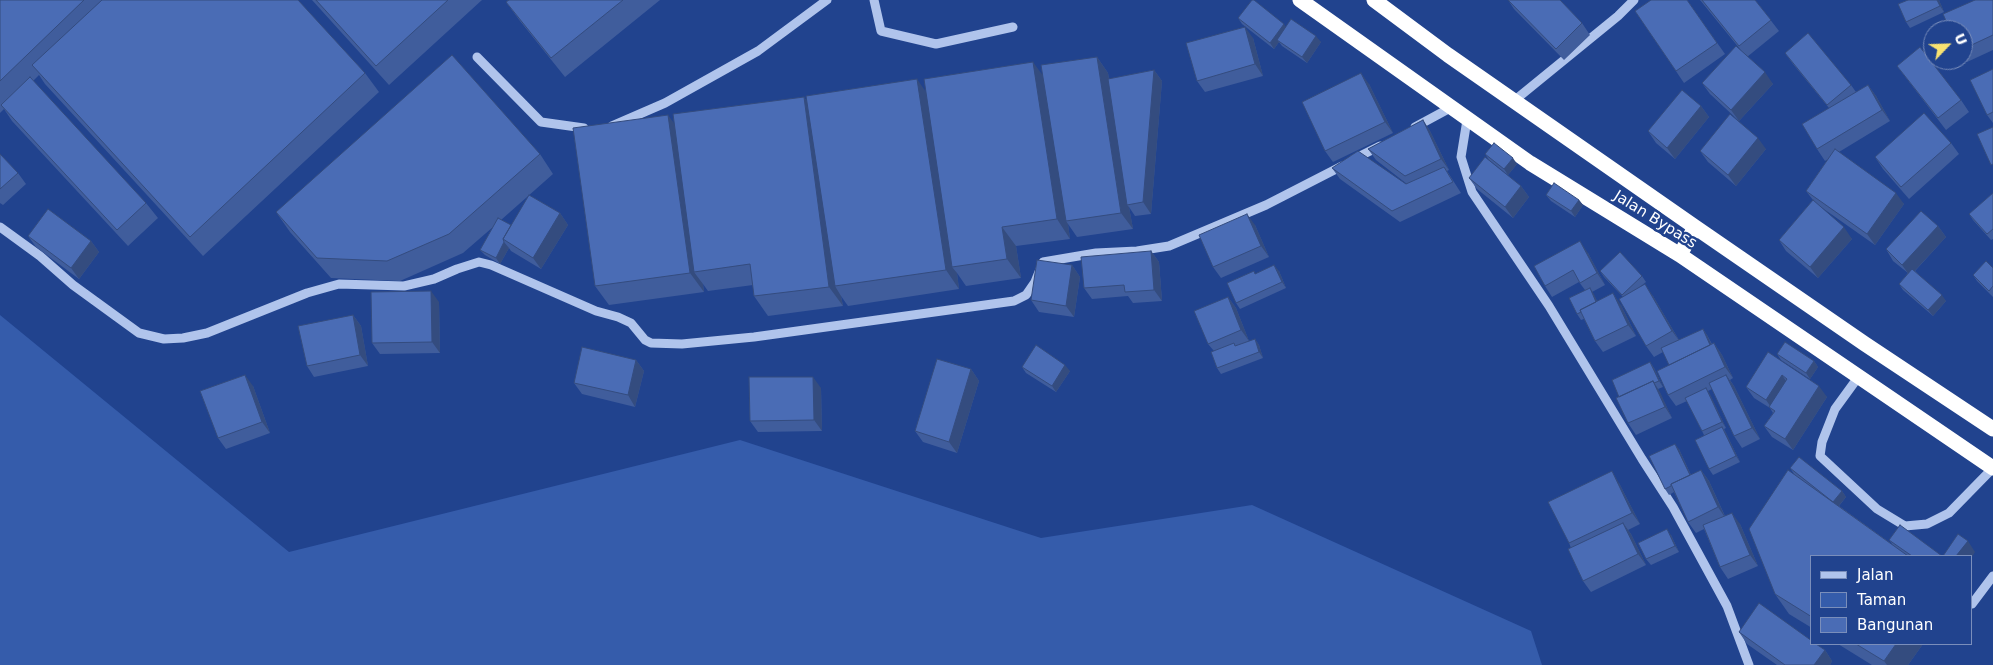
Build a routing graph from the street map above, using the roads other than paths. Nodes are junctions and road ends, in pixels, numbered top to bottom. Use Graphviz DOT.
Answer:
graph roads {
  1 [pos="827,0"];
  2 [pos="874,0"];
  3 [pos="1300,0"];
  4 [pos="1634,0"];
  5 [pos="1381,2"];
  6 [pos="1012,27"];
  7 [pos="477,57"];
  8 [pos="1515,100"];
  9 [pos="1452,107"];
  10 [pos="1467,120"];
  11 [pos="597,128"];
  12 [pos="607,128"];
  13 [pos="1403,133"];
  14 [pos="1387,142"];
  15 [pos="0,227"];
  16 [pos="1695,227"];
  17 [pos="1680,255"];
  18 [pos="1859,376"];
  19 [pos="1993,429"];
  20 [pos="1993,468"];
  21 [pos="1993,576"];
  22 [pos="1973,603"];
  23 [pos="1749,665"];
  1 -- 12 [label="street"];
  2 -- 6 [label="street"];
  3 -- 9 [label="highway, Jalan Bypass"];
  4 -- 8 [label="street"];
  5 -- 8 [label="highway, Jalan Bypass"];
  7 -- 11 [label="street"];
  8 -- 16 [label="highway, Jalan Bypass"];
  9 -- 10 [label="highway, Jalan Bypass"];
  9 -- 13 [label="street"];
  10 -- 17 [label="highway, Jalan Bypass"];
  10 -- 23 [label="street"];
  14 -- 15 [label="street"];
  16 -- 17 [label="highway"];
  16 -- 19 [label="highway, Jalan Bypass"];
  17 -- 18 [label="highway, Jalan Bypass"];
  18 -- 20 [label="highway, Jalan Bypass"];
  18 -- 20 [label="street"];
  21 -- 22 [label="street"];
}
